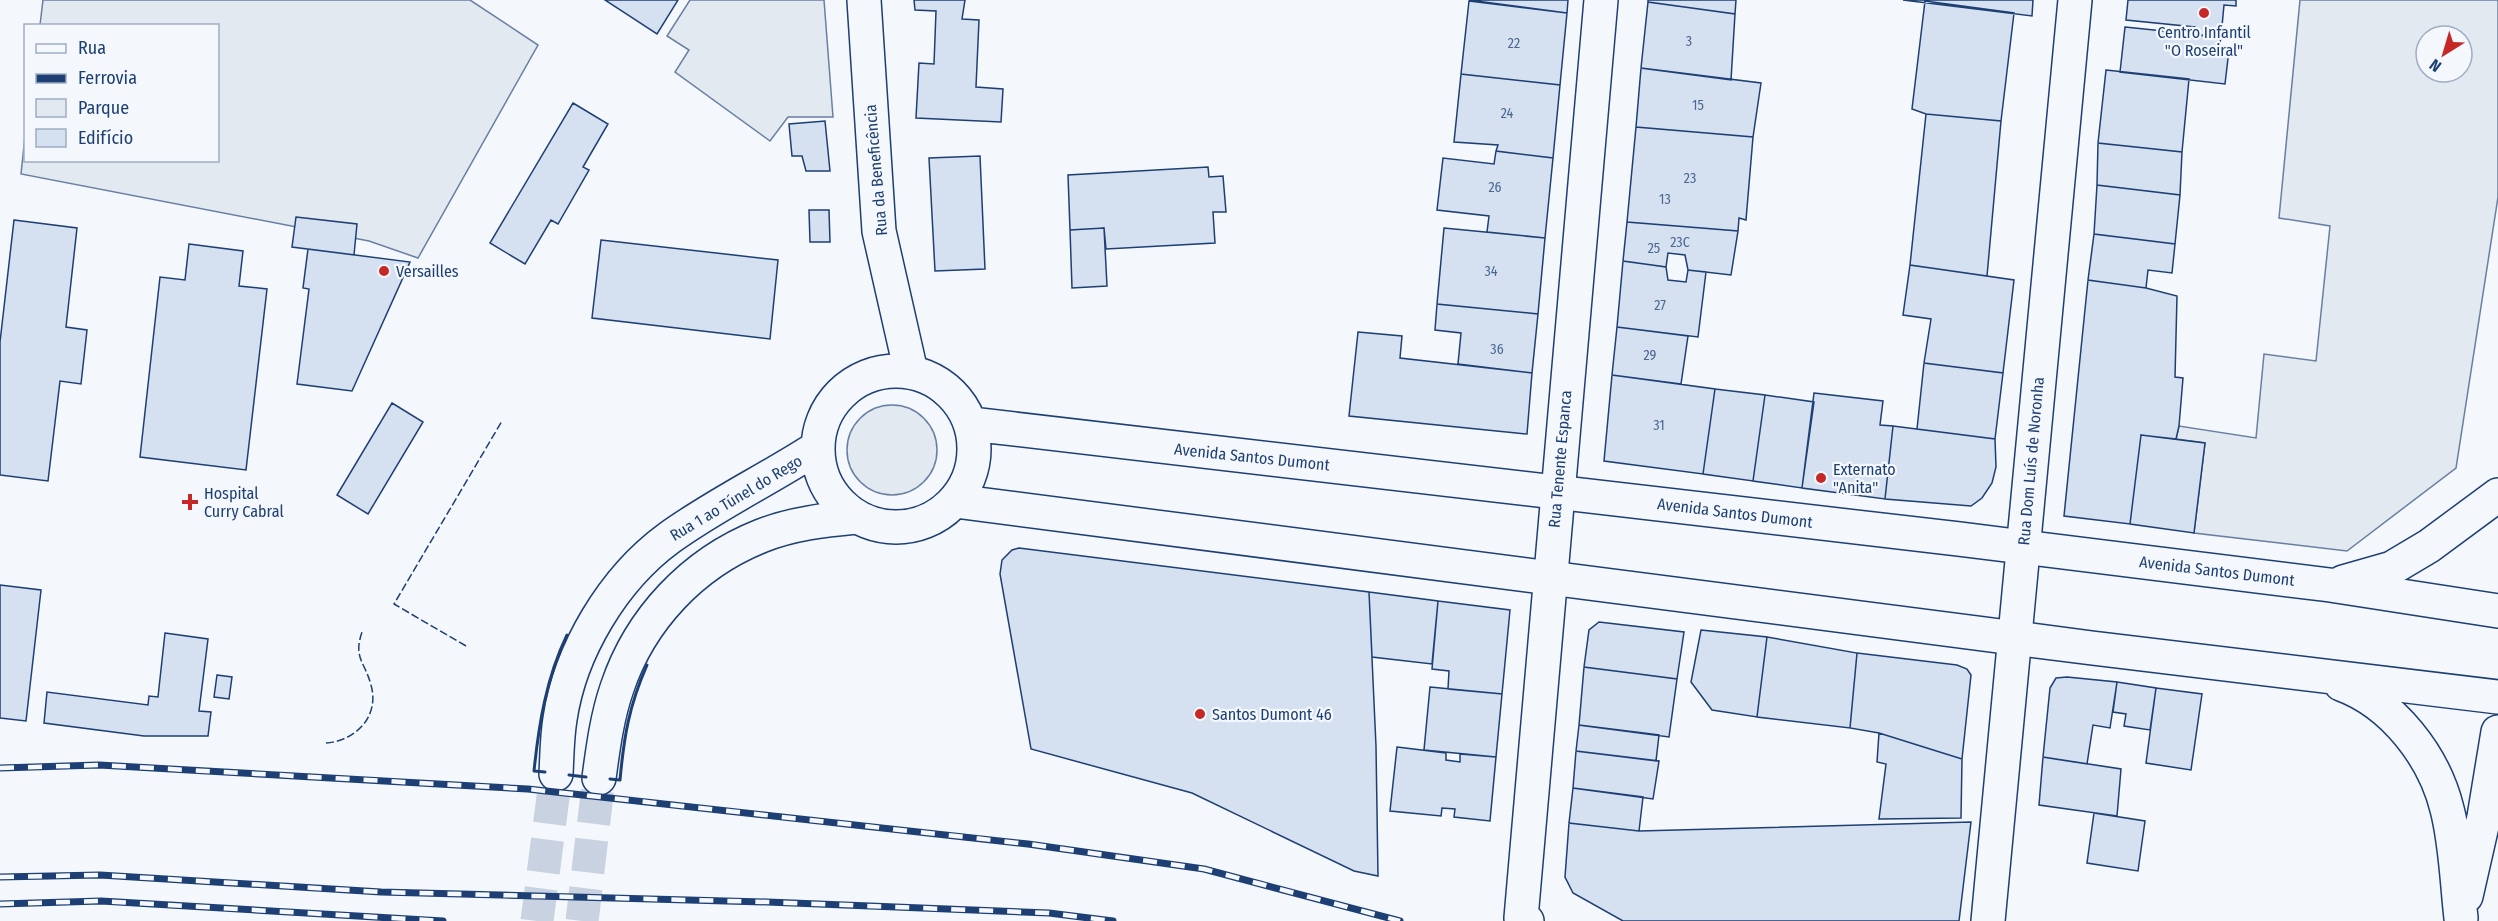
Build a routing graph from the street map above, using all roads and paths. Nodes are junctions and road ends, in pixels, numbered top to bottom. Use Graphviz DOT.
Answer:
graph roads {
  1 [pos="864,0"];
  2 [pos="1601,0"];
  3 [pos="2075,0"];
  4 [pos="911,372"];
  5 [pos="971,424"];
  6 [pos="818,447"];
  7 [pos="1557,492"];
  8 [pos="2498,495"];
  9 [pos="955,501"];
  10 [pos="856,517"];
  11 [pos="2023,547"];
  12 [pos="1549,577"];
  13 [pos="2330,585"];
  14 [pos="2498,611"];
  15 [pos="2014,638"];
  16 [pos="2317,675"];
  17 [pos="2498,697"];
  18 [pos="2498,732"];
  19 [pos="556,774"];
  20 [pos="599,778"];
  21 [pos="1524,920"];
  22 [pos="2461,920"];
  23 [pos="1988,921"];
  1 -- 4 [label="main road, Rua da Beneficência"];
  2 -- 7 [label="main road, Rua Tenente Espanca"];
  3 -- 11 [label="main road, Rua Dom Luís de Noronha"];
  4 -- 5 [label="main road"];
  4 -- 6 [label="main road"];
  5 -- 7 [label="main road, Avenida Santos Dumont"];
  5 -- 9 [label="main road"];
  6 -- 10 [label="main road"];
  6 -- 19 [label="main road, Rua 1 ao Túnel do Rego"];
  7 -- 11 [label="main road, Avenida Santos Dumont"];
  7 -- 12 [label="main road, Rua Tenente Espanca"];
  8 -- 13 [label="main road"];
  9 -- 10 [label="main road"];
  9 -- 12 [label="main road"];
  10 -- 20 [label="main road"];
  11 -- 13 [label="main road, Avenida Santos Dumont"];
  11 -- 15 [label="main road, Rua Dom Luís de Noronha"];
  12 -- 15 [label="main road"];
  12 -- 21 [label="main road, Rua Tenente Espanca"];
  13 -- 14 [label="main road, Avenida Santos Dumont"];
  15 -- 16 [label="main road"];
  15 -- 23 [label="main road, Rua Dom Luís de Noronha"];
  16 -- 17 [label="main road"];
  16 -- 22 [label="main road"];
  18 -- 22 [label="main road"];
}
